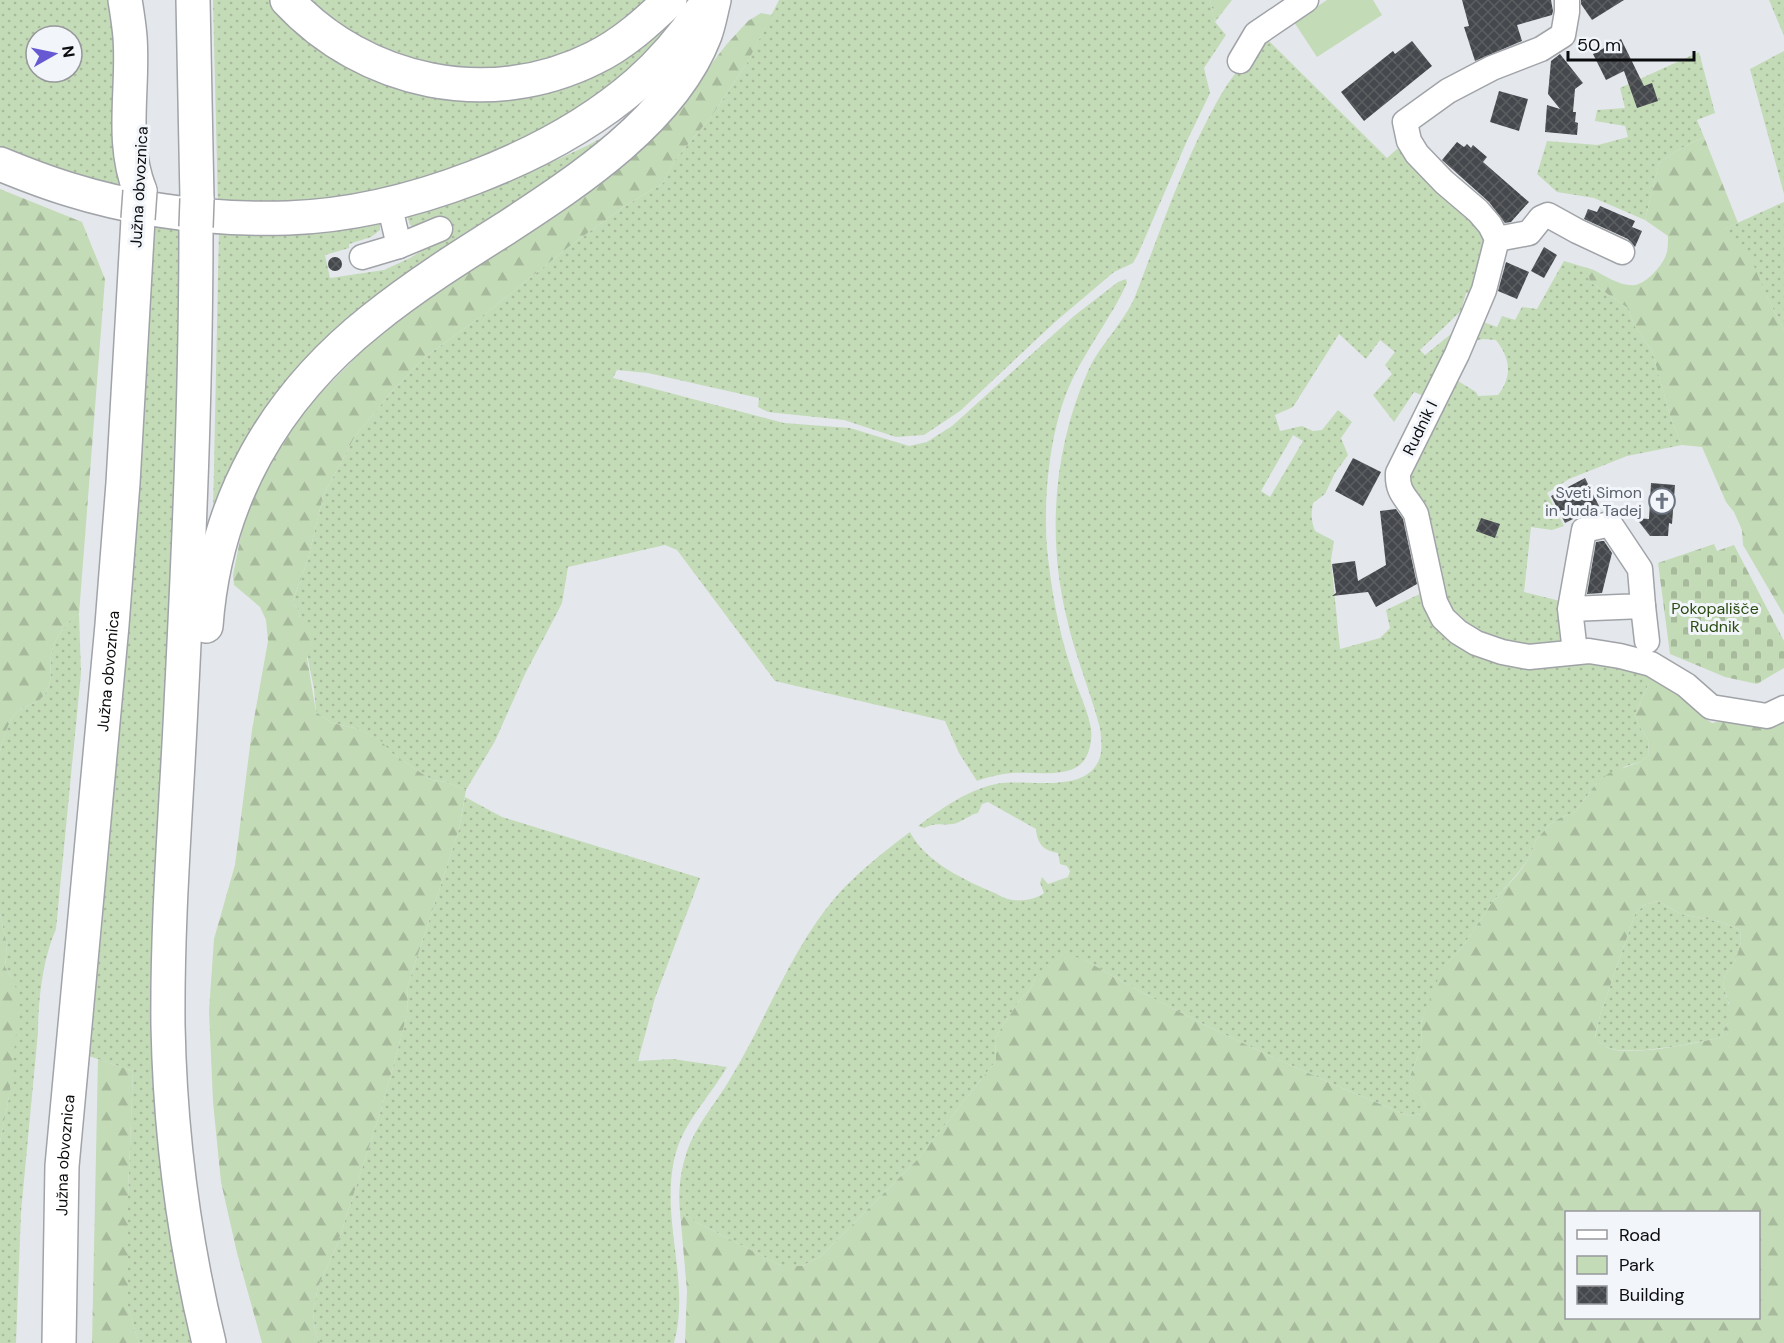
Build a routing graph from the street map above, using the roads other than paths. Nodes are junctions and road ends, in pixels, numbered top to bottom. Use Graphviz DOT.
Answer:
graph roads {
  1 [pos="125,0"];
  2 [pos="146,0"];
  3 [pos="194,0"];
  4 [pos="287,0"];
  5 [pos="670,0"];
  6 [pos="709,0"];
  7 [pos="714,0"];
  8 [pos="1306,0"];
  9 [pos="1567,0"];
  10 [pos="1240,61"];
  11 [pos="0,164"];
  12 [pos="389,202"];
  13 [pos="139,205"];
  14 [pos="440,229"];
  15 [pos="1497,239"];
  16 [pos="399,246"];
  17 [pos="1622,252"];
  18 [pos="362,257"];
  19 [pos="1643,606"];
  20 [pos="1570,609"];
  21 [pos="1647,640"];
  22 [pos="1575,652"];
  23 [pos="1784,708"];
  24 [pos="181,716"];
  25 [pos="205,1328"];
  26 [pos="59,1343"];
  27 [pos="222,1343"];
  1 -- 13 [label="highway"];
  2 -- 13 [label="highway, Južna obvoznica"];
  3 -- 24 [label="highway"];
  4 -- 5 [label="highway"];
  6 -- 12 [label="highway"];
  7 -- 24 [label="highway"];
  8 -- 10 [label="street"];
  9 -- 15 [label="street"];
  11 -- 12 [label="highway"];
  12 -- 16 [label="street"];
  13 -- 26 [label="highway, Južna obvoznica"];
  14 -- 16 [label="street"];
  15 -- 17 [label="street"];
  15 -- 22 [label="street, Rudnik I"];
  16 -- 18 [label="street"];
  19 -- 20 [label="street"];
  19 -- 20 [label="street"];
  19 -- 21 [label="street"];
  20 -- 22 [label="street"];
  22 -- 23 [label="street, Rudnik I"];
  24 -- 25 [label="highway"];
  25 -- 27 [label="highway"];
}
